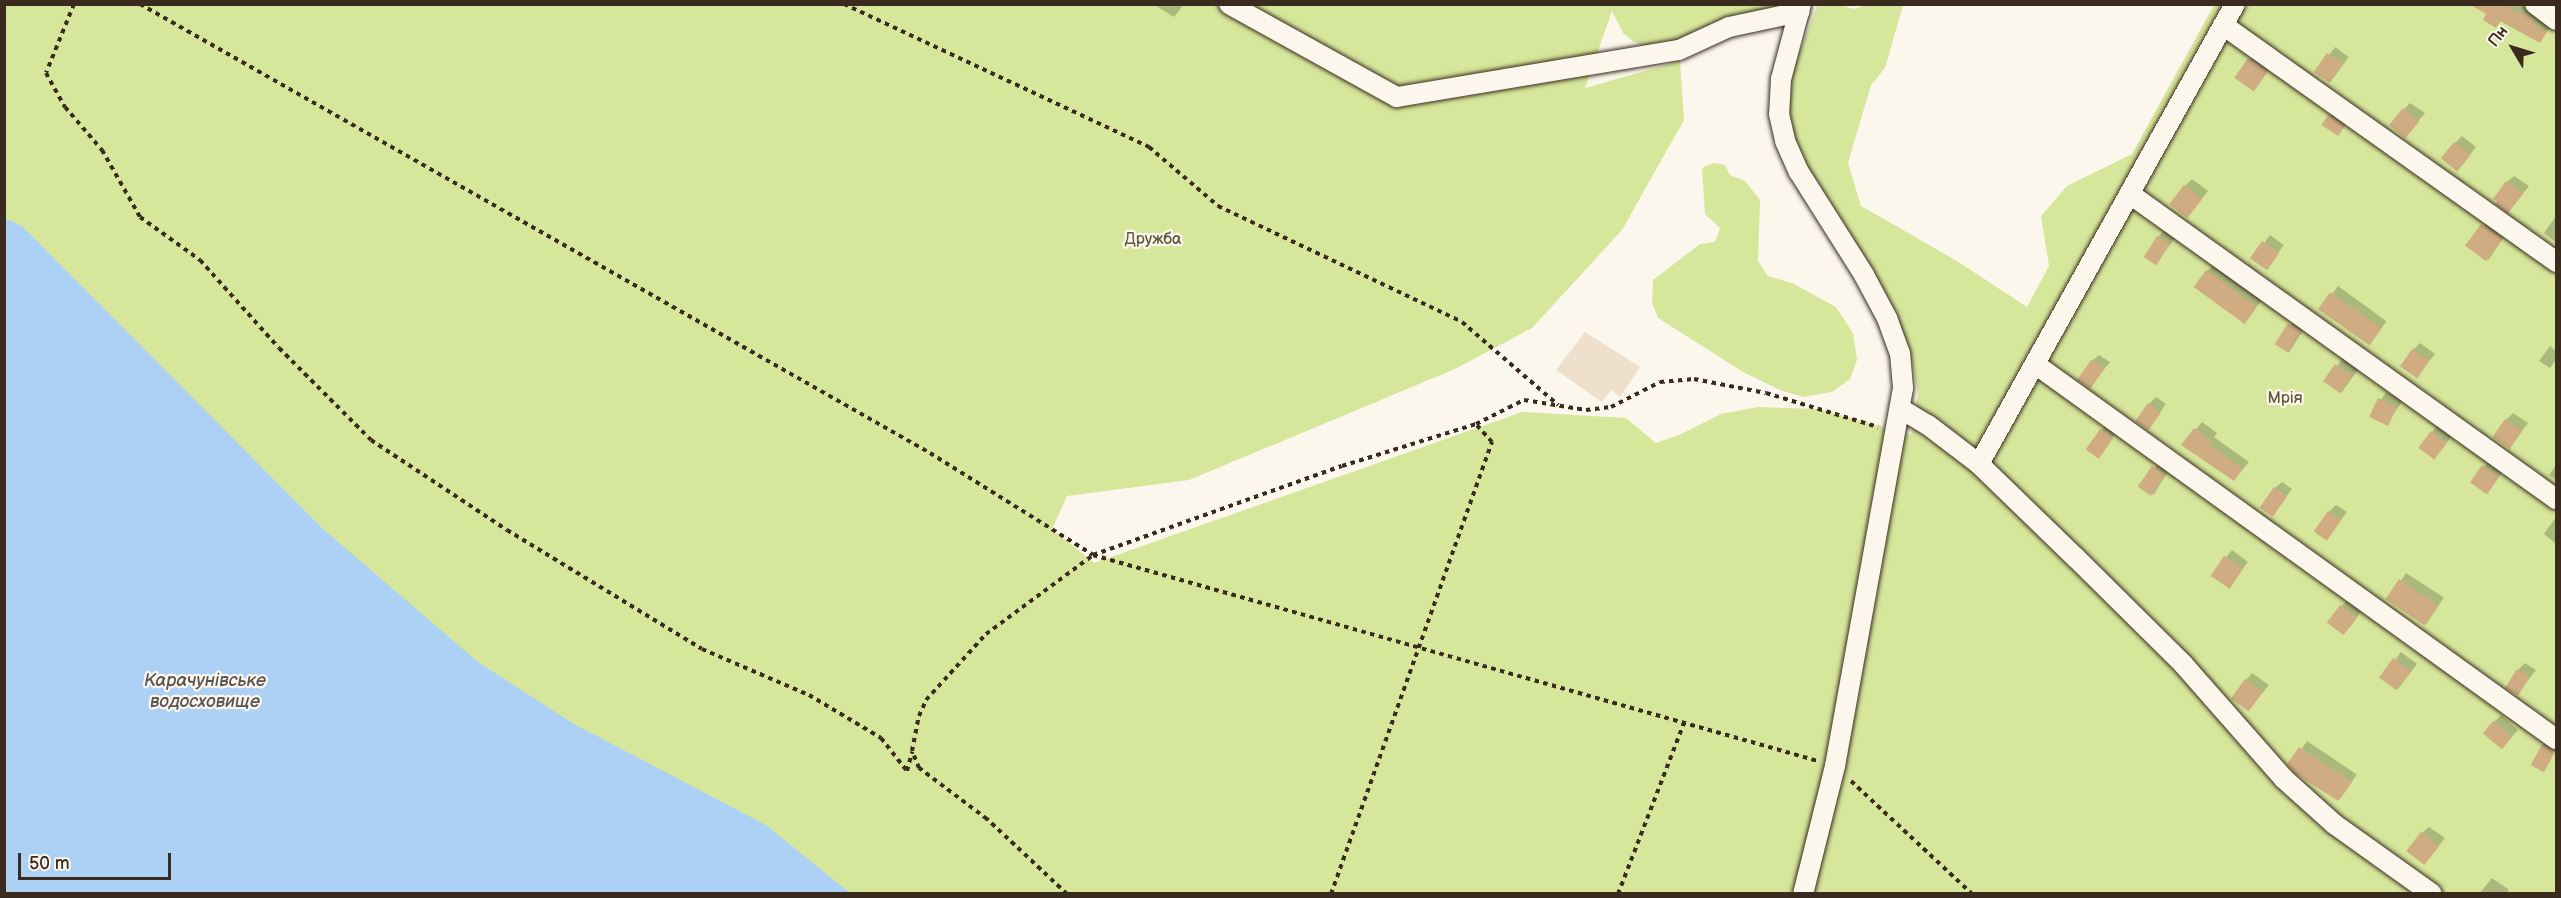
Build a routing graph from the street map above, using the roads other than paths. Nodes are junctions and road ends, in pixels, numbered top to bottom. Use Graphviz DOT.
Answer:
graph roads {
  1 [pos="1229,4"];
  2 [pos="2235,4"];
  3 [pos="2535,4"];
  4 [pos="1800,8"];
  5 [pos="2556,20"];
  6 [pos="2223,25"];
  7 [pos="2130,194"];
  8 [pos="2556,262"];
  9 [pos="2035,364"];
  10 [pos="1901,408"];
  11 [pos="1979,464"];
  12 [pos="2556,499"];
  13 [pos="2556,739"];
  14 [pos="1803,894"];
  15 [pos="2432,894"];
  1 -- 4 [label="street"];
  2 -- 6 [label="street"];
  3 -- 5 [label="street"];
  4 -- 10 [label="street"];
  6 -- 7 [label="street"];
  6 -- 8 [label="street"];
  7 -- 9 [label="street"];
  7 -- 12 [label="street"];
  9 -- 11 [label="street"];
  9 -- 13 [label="street"];
  10 -- 11 [label="street"];
  10 -- 14 [label="street"];
  11 -- 15 [label="street"];
}
